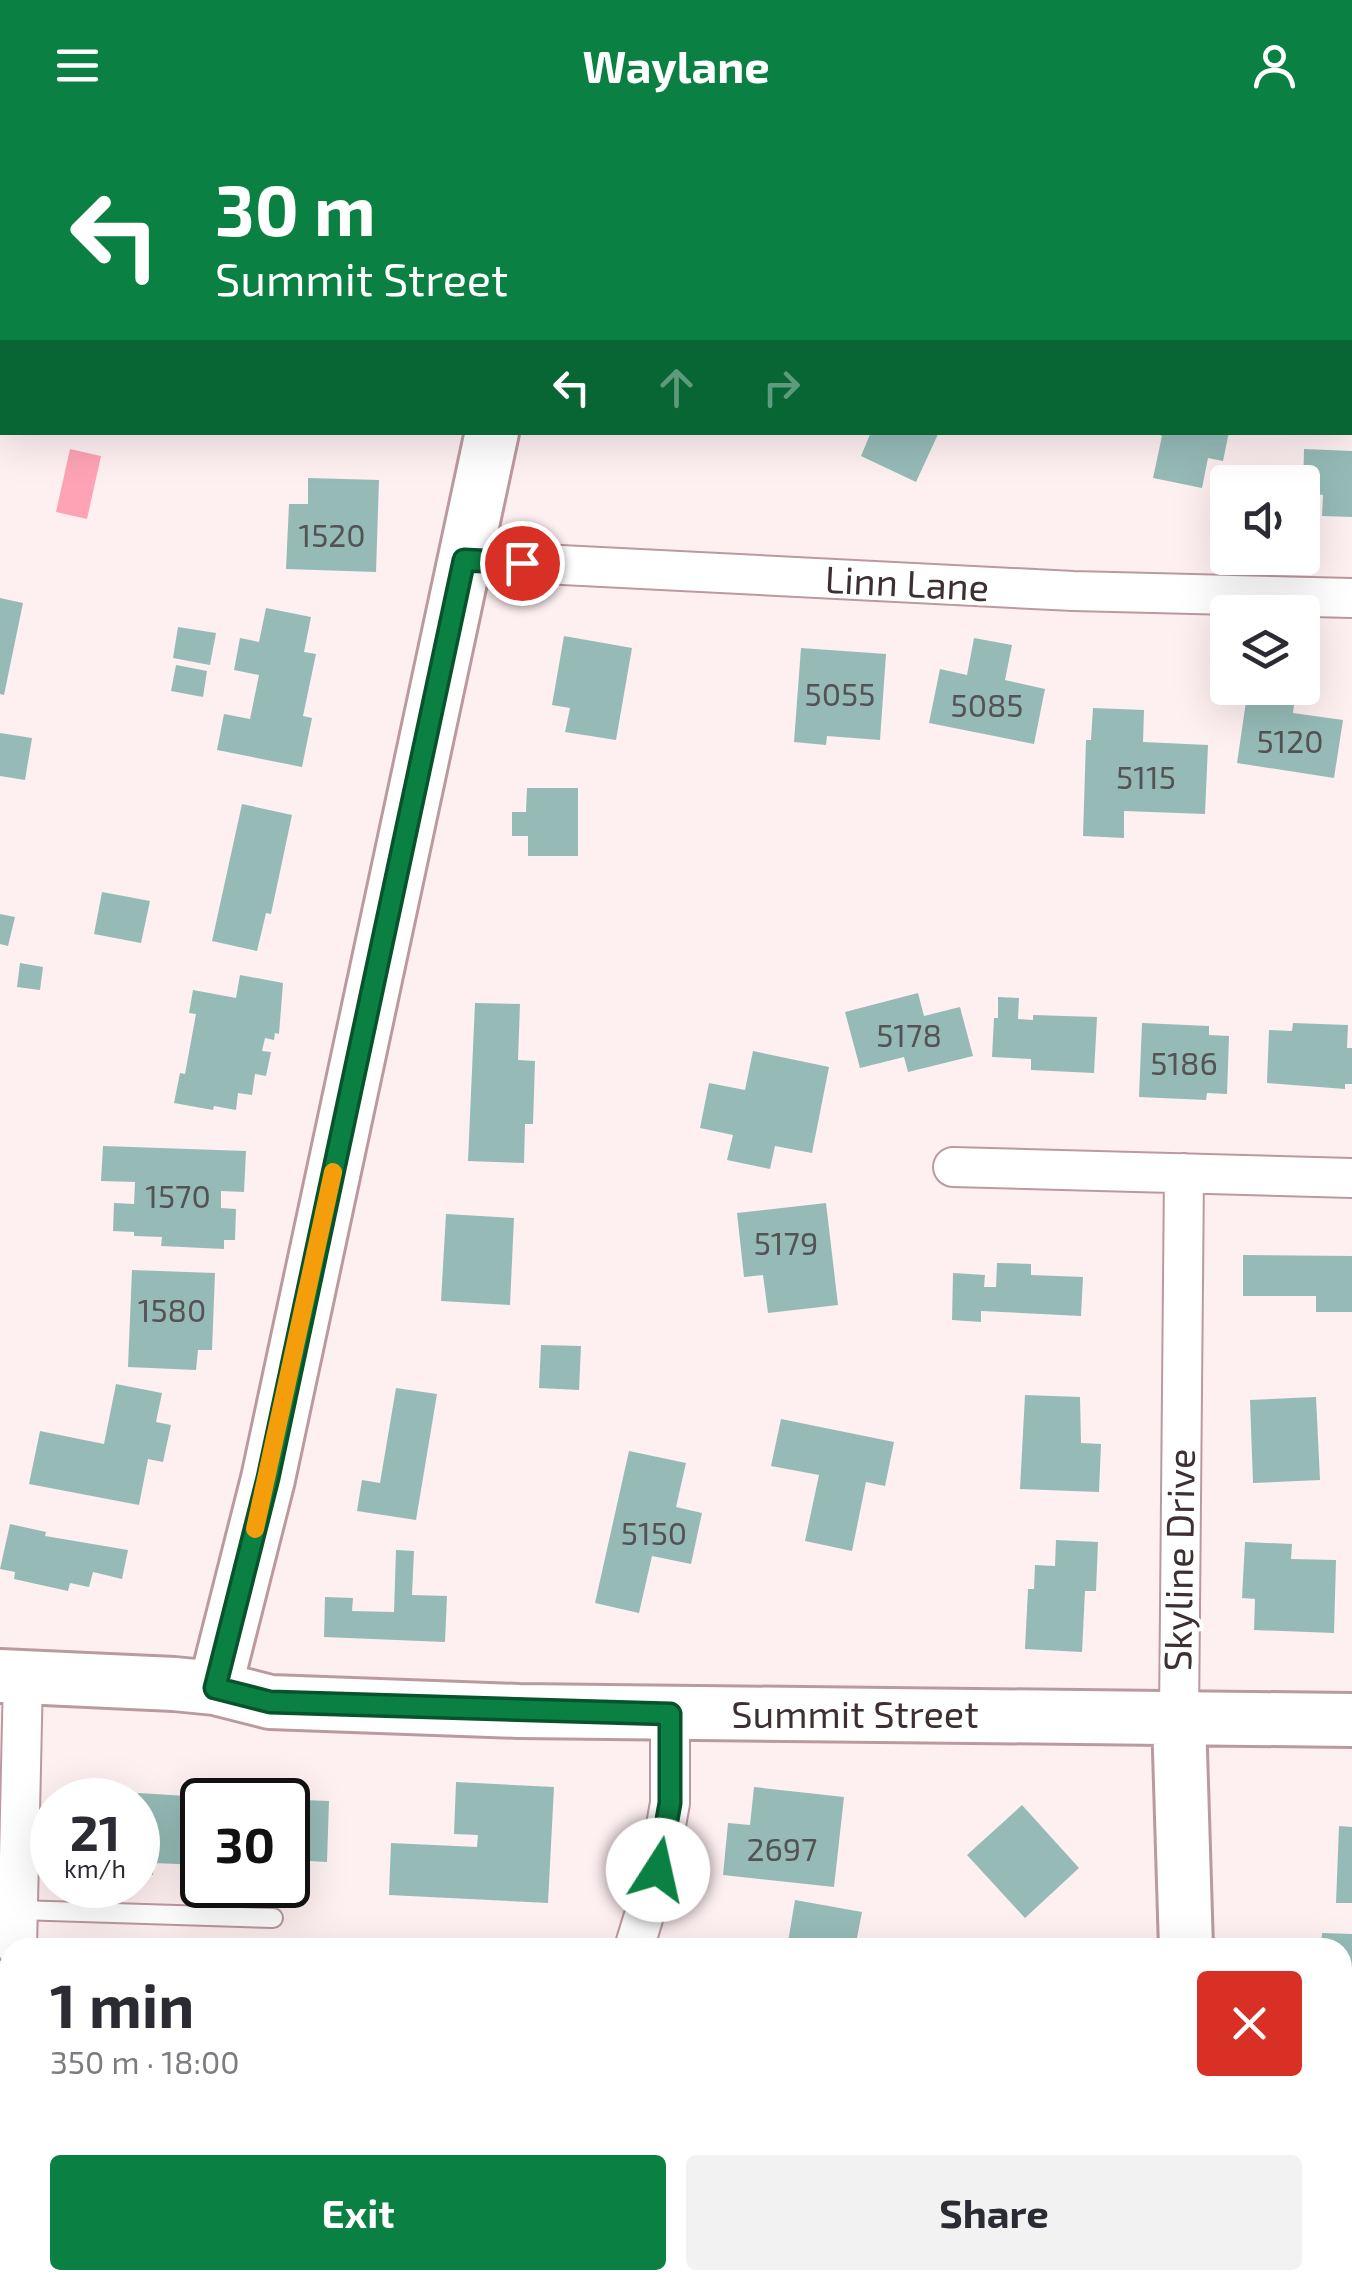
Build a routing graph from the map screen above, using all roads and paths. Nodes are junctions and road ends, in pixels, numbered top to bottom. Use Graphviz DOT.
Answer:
graph roads {
  1 [pos="491,435"];
  2 [pos="464,560"];
  3 [pos="1352,598"];
  4 [pos="953,1167"];
  5 [pos="1184,1173"];
  6 [pos="1352,1178"];
  7 [pos="11,1676"];
  8 [pos="215,1688"];
  9 [pos="670,1714"];
  10 [pos="1179,1718"];
  11 [pos="1352,1720"];
  12 [pos="273,1918"];
  13 [pos="18,1929"];
  14 [pos="637,1938"];
  15 [pos="1186,1938"];
  1 -- 2 [label="main road"];
  2 -- 3 [label="street, Linn Lane"];
  2 -- 8 [label="main road"];
  4 -- 5 [label="street"];
  5 -- 6 [label="street"];
  5 -- 10 [label="street, Skyline Drive"];
  7 -- 8 [label="main road, Summit Street"];
  7 -- 13 [label="street"];
  8 -- 9 [label="main road, Summit Street"];
  9 -- 10 [label="main road, Summit Street"];
  9 -- 14 [label="street"];
  10 -- 11 [label="main road, Summit Street"];
  10 -- 15 [label="main road, Skyline Drive"];
  12 -- 13 [label="lane"];
}
